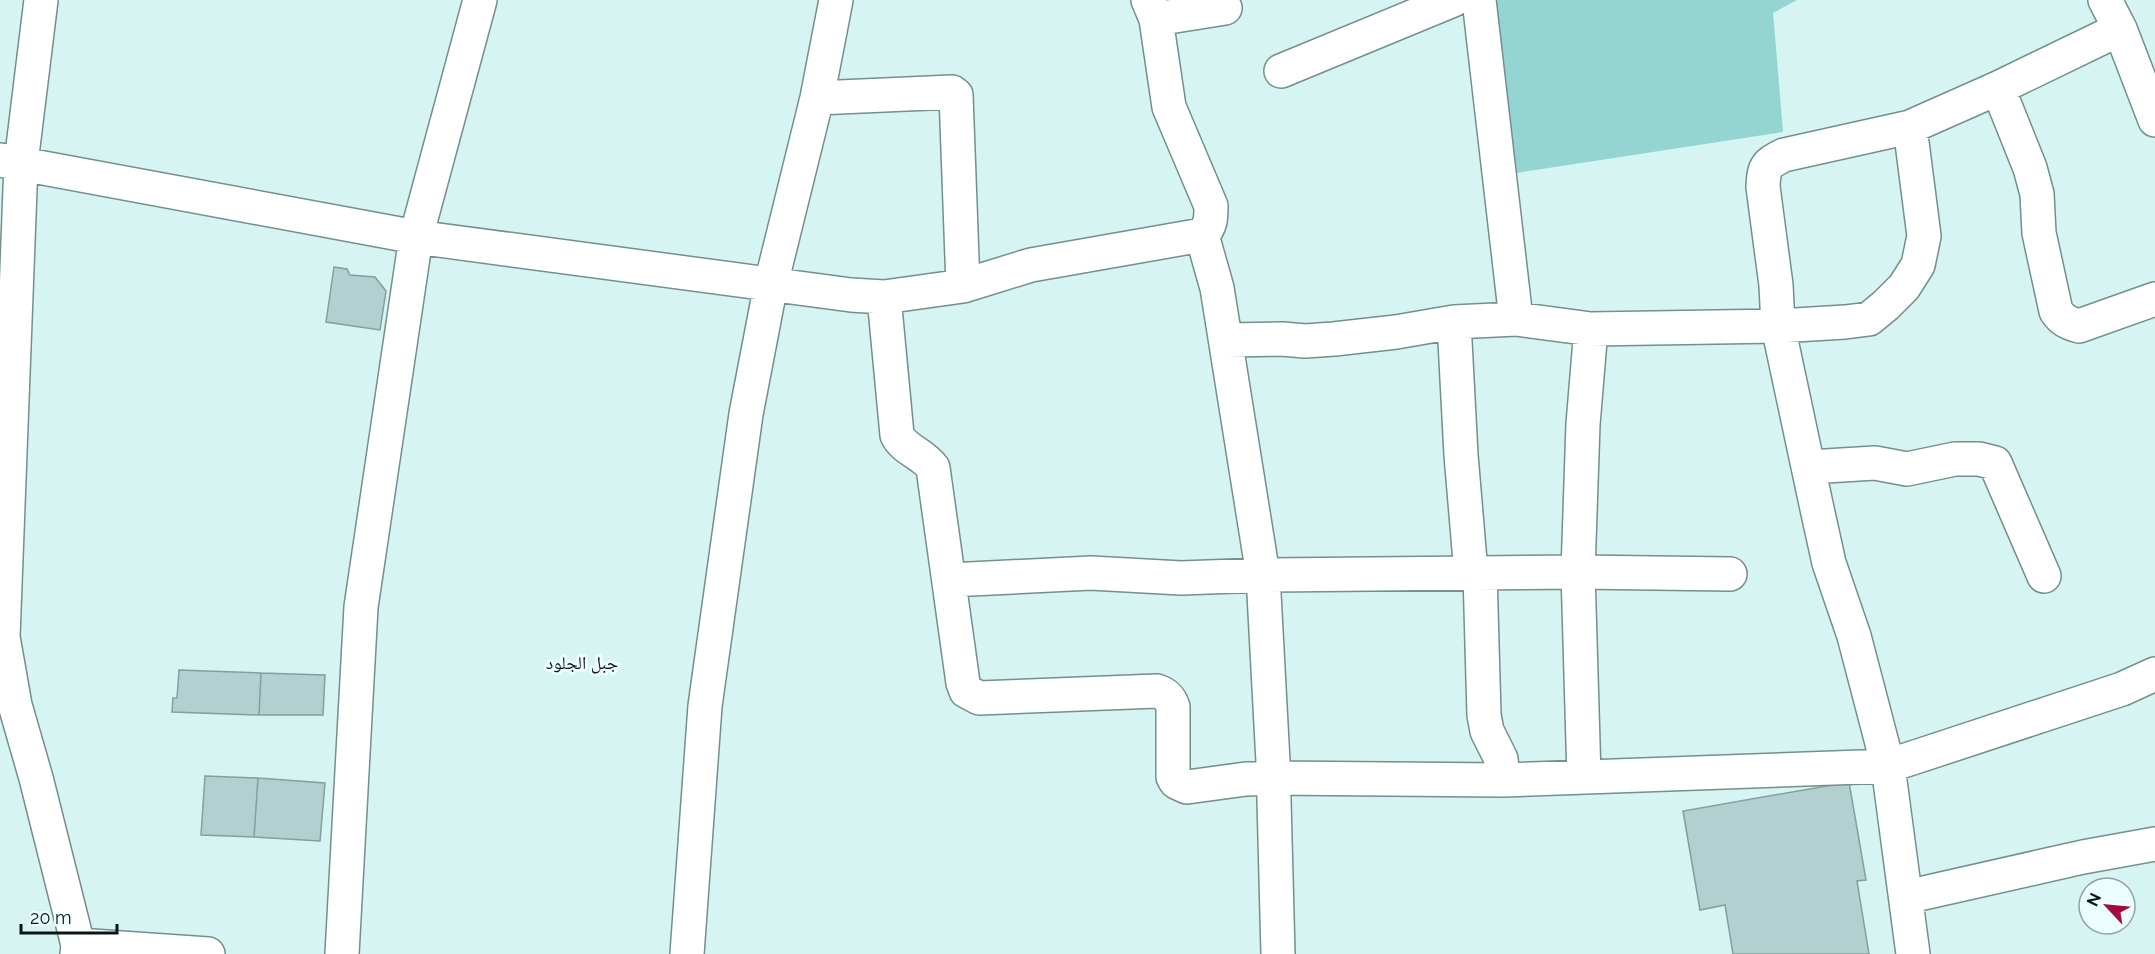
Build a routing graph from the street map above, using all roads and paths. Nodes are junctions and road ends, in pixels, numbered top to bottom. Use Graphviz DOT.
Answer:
graph roads {
  1 [pos="40,0"];
  2 [pos="480,0"];
  3 [pos="836,0"];
  4 [pos="1452,0"];
  5 [pos="1479,0"];
  6 [pos="2105,0"];
  7 [pos="1225,8"];
  8 [pos="1152,9"];
  9 [pos="2120,29"];
  10 [pos="1281,71"];
  11 [pos="1998,88"];
  12 [pos="817,98"];
  13 [pos="2155,120"];
  14 [pos="1910,127"];
  15 [pos="10,161"];
  16 [pos="1202,235"];
  17 [pos="416,237"];
  18 [pos="771,284"];
  19 [pos="963,285"];
  20 [pos="884,297"];
  21 [pos="2155,299"];
  22 [pos="1516,319"];
  23 [pos="1454,322"];
  24 [pos="1778,326"];
  25 [pos="1591,329"];
  26 [pos="1226,340"];
  27 [pos="1809,467"];
  28 [pos="1578,572"];
  29 [pos="1475,573"];
  30 [pos="1730,574"];
  31 [pos="1263,575"];
  32 [pos="2044,576"];
  33 [pos="950,580"];
  34 [pos="2155,674"];
  35 [pos="1888,766"];
  36 [pos="1584,777"];
  37 [pos="1273,778"];
  38 [pos="1503,780"];
  39 [pos="2155,844"];
  40 [pos="1906,897"];
  41 [pos="77,950"];
  42 [pos="208,954"];
  43 [pos="342,954"];
  44 [pos="687,954"];
  45 [pos="1278,954"];
  46 [pos="1913,954"];
  1 -- 15 [label="street"];
  2 -- 17 [label="street"];
  3 -- 12 [label="street"];
  4 -- 10 [label="street"];
  5 -- 22 [label="street"];
  6 -- 9 [label="street"];
  7 -- 8 [label="street"];
  8 -- 16 [label="street"];
  9 -- 11 [label="street"];
  9 -- 13 [label="street"];
  11 -- 14 [label="street"];
  11 -- 21 [label="street"];
  12 -- 18 [label="street"];
  12 -- 19 [label="street"];
  14 -- 24 [label="street"];
  14 -- 24 [label="street"];
  15 -- 17 [label="street"];
  15 -- 41 [label="street"];
  16 -- 19 [label="street"];
  16 -- 26 [label="street"];
  17 -- 18 [label="street"];
  17 -- 43 [label="street"];
  18 -- 20 [label="street"];
  18 -- 44 [label="street"];
  19 -- 20 [label="street"];
  20 -- 33 [label="street"];
  22 -- 23 [label="street"];
  22 -- 25 [label="street"];
  23 -- 26 [label="street"];
  23 -- 29 [label="street"];
  24 -- 25 [label="street"];
  24 -- 27 [label="street"];
  25 -- 28 [label="street"];
  26 -- 31 [label="street"];
  27 -- 32 [label="street"];
  27 -- 35 [label="street"];
  28 -- 29 [label="street"];
  28 -- 30 [label="street"];
  28 -- 36 [label="street"];
  29 -- 31 [label="street"];
  29 -- 38 [label="street"];
  31 -- 33 [label="street"];
  31 -- 37 [label="street"];
  33 -- 37 [label="street"];
  34 -- 35 [label="street"];
  35 -- 36 [label="street"];
  35 -- 40 [label="street"];
  36 -- 38 [label="street"];
  37 -- 38 [label="street"];
  37 -- 45 [label="street"];
  39 -- 40 [label="street"];
  40 -- 46 [label="street"];
  41 -- 42 [label="street"];
}
